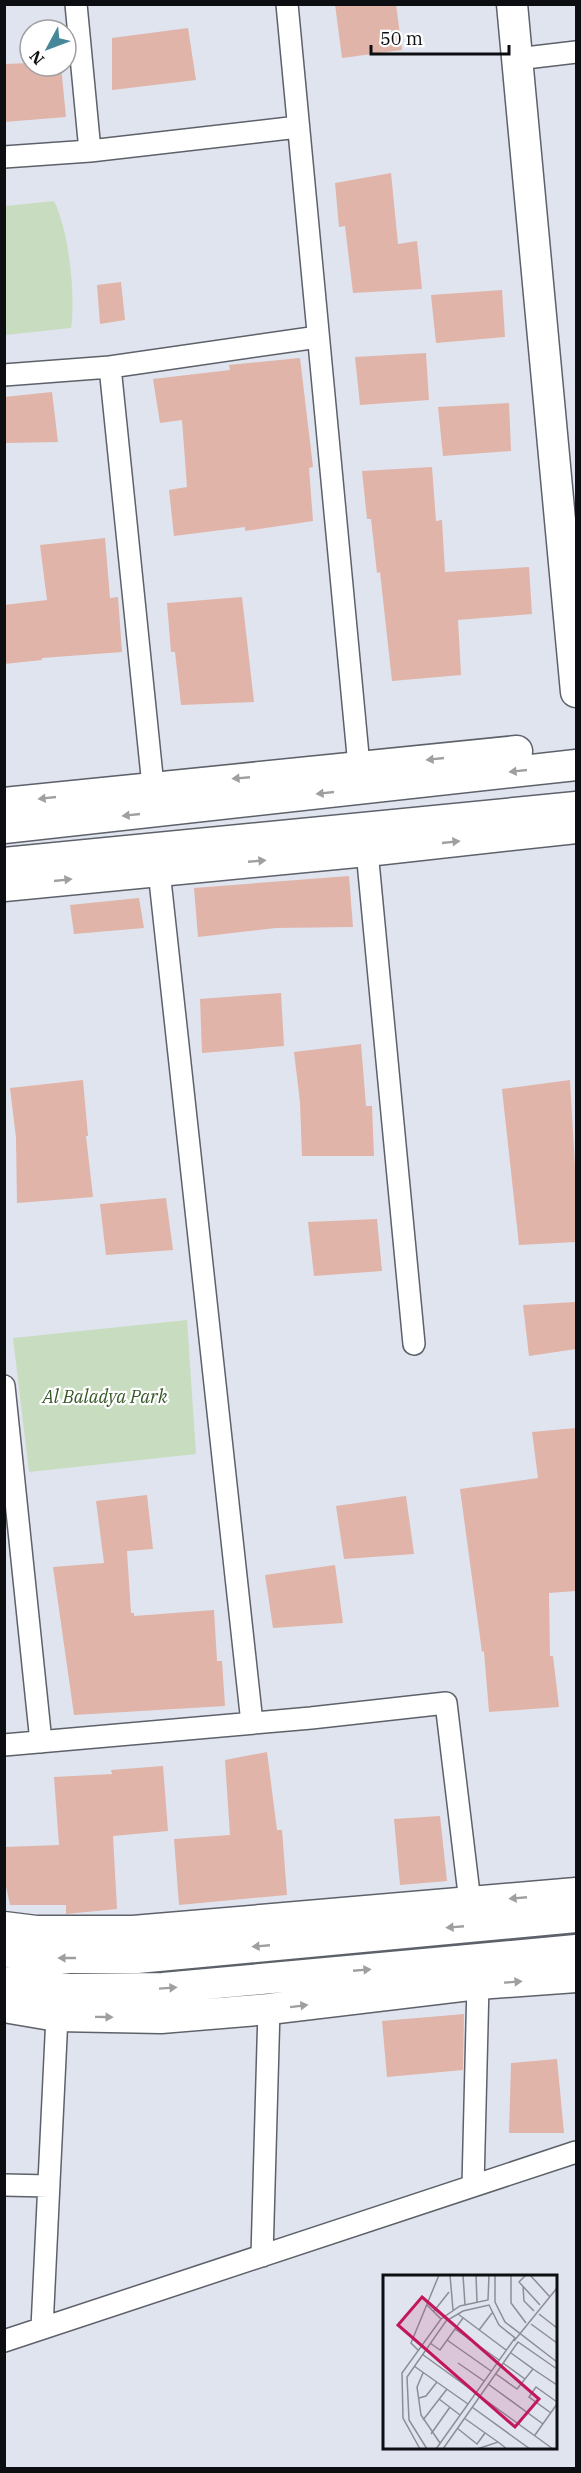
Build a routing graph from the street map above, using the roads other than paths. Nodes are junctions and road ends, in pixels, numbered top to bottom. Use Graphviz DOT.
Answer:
graph roads {
  1 [pos="76,4"];
  2 [pos="287,4"];
  3 [pos="512,4"];
  4 [pos="576,52"];
  5 [pos="517,59"];
  6 [pos="298,127"];
  7 [pos="90,151"];
  8 [pos="4,157"];
  9 [pos="318,337"];
  10 [pos="110,367"];
  11 [pos="4,375"];
  12 [pos="576,692"];
  13 [pos="576,745"];
  14 [pos="576,765"];
  15 [pos="359,766"];
  16 [pos="153,786"];
  17 [pos="4,803"];
  18 [pos="576,807"];
  19 [pos="4,828"];
  20 [pos="576,828"];
  21 [pos="367,851"];
  22 [pos="4,863"];
  23 [pos="159,871"];
  24 [pos="4,886"];
  25 [pos="414,1344"];
  26 [pos="4,1386"];
  27 [pos="252,1723"];
  28 [pos="41,1742"];
  29 [pos="4,1745"];
  30 [pos="576,1893"];
  31 [pos="470,1902"];
  32 [pos="576,1917"];
  33 [pos="4,1927"];
  34 [pos="576,1950"];
  35 [pos="4,1951"];
  36 [pos="576,1977"];
  37 [pos="4,1982"];
  38 [pos="477,1984"];
  39 [pos="4,2007"];
  40 [pos="269,2009"];
  41 [pos="57,2016"];
  42 [pos="576,2152"];
  43 [pos="4,2185"];
  44 [pos="49,2186"];
  45 [pos="473,2186"];
  46 [pos="262,2256"];
  47 [pos="42,2328"];
  48 [pos="4,2341"];
  1 -- 7 [label="street"];
  2 -- 6 [label="street"];
  3 -- 5 [label="main road"];
  4 -- 5 [label="street"];
  5 -- 12 [label="main road"];
  6 -- 7 [label="street"];
  6 -- 9 [label="street"];
  7 -- 8 [label="street"];
  9 -- 10 [label="street"];
  9 -- 15 [label="street"];
  10 -- 11 [label="street"];
  10 -- 16 [label="street"];
  13 -- 15 [label="main road, one-way"];
  14 -- 19 [label="main road, one-way"];
  15 -- 16 [label="main road, one-way"];
  16 -- 17 [label="main road, one-way"];
  18 -- 22 [label="main road"];
  21 -- 20 [label="main road, one-way"];
  23 -- 21 [label="main road, one-way"];
  21 -- 25 [label="street"];
  24 -- 23 [label="main road, one-way"];
  23 -- 27 [label="street"];
  26 -- 28 [label="street"];
  27 -- 28 [label="street"];
  27 -- 31 [label="street"];
  28 -- 29 [label="street"];
  30 -- 31 [label="main road, one-way"];
  31 -- 33 [label="main road"];
  32 -- 35 [label="main road, one-way"];
  37 -- 34 [label="main road, one-way"];
  38 -- 36 [label="main road, one-way"];
  40 -- 38 [label="main road, one-way"];
  38 -- 45 [label="street"];
  39 -- 41 [label="main road"];
  41 -- 40 [label="main road, one-way"];
  40 -- 46 [label="street"];
  41 -- 44 [label="street"];
  42 -- 45 [label="street"];
  43 -- 44 [label="street"];
  44 -- 47 [label="street"];
  45 -- 46 [label="street"];
  46 -- 47 [label="street"];
  47 -- 48 [label="street"];
}
